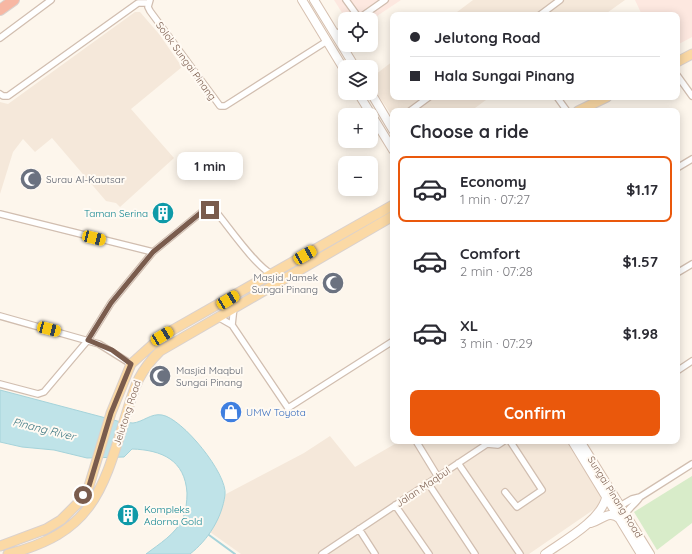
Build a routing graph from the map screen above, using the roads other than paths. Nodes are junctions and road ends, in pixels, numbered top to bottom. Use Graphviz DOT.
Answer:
graph roads {
  1 [pos="14,0"];
  2 [pos="51,0"];
  3 [pos="302,0"];
  4 [pos="314,0"];
  5 [pos="346,0"];
  6 [pos="385,0"];
  7 [pos="560,0"];
  8 [pos="149,2"];
  9 [pos="0,10"];
  10 [pos="354,12"];
  11 [pos="367,12"];
  12 [pos="544,12"];
  13 [pos="338,33"];
  14 [pos="335,35"];
  15 [pos="0,38"];
  16 [pos="326,41"];
  17 [pos="692,54"];
  18 [pos="338,60"];
  19 [pos="351,60"];
  20 [pos="680,60"];
  21 [pos="680,79"];
  22 [pos="0,94"];
  23 [pos="692,96"];
  24 [pos="362,100"];
  25 [pos="375,100"];
  26 [pos="425,100"];
  27 [pos="601,100"];
  28 [pos="414,108"];
  29 [pos="584,108"];
  30 [pos="390,123"];
  31 [pos="390,145"];
  32 [pos="692,159"];
  33 [pos="680,166"];
  34 [pos="390,208"];
  35 [pos="0,214"];
  36 [pos="390,218"];
  37 [pos="153,252"];
  38 [pos="692,264"];
  39 [pos="680,271"];
  40 [pos="272,274"];
  41 [pos="234,307"];
  42 [pos="0,316"];
  43 [pos="218,317"];
  44 [pos="232,325"];
  45 [pos="88,340"];
  46 [pos="390,344"];
  47 [pos="692,361"];
  48 [pos="131,364"];
  49 [pos="680,369"];
  50 [pos="0,384"];
  51 [pos="418,444"];
  52 [pos="487,444"];
  53 [pos="487,444"];
  54 [pos="500,444"];
  55 [pos="512,444"];
  56 [pos="574,444"];
  57 [pos="582,444"];
  58 [pos="458,463"];
  59 [pos="692,464"];
  60 [pos="438,476"];
  61 [pos="428,483"];
  62 [pos="505,492"];
  63 [pos="640,497"];
  64 [pos="606,498"];
  65 [pos="396,505"];
  66 [pos="620,506"];
  67 [pos="623,517"];
  68 [pos="589,523"];
  69 [pos="359,529"];
  70 [pos="0,546"];
  71 [pos="8,554"];
  72 [pos="322,554"];
  73 [pos="376,554"];
  74 [pos="429,554"];
  75 [pos="475,554"];
  76 [pos="520,554"];
  77 [pos="545,554"];
  78 [pos="641,554"];
  79 [pos="650,554"];
  1 -- 9 [label="highway"];
  2 -- 15 [label="street"];
  3 -- 16 [label="main road"];
  4 -- 14 [label="main road"];
  5 -- 10 [label="street"];
  6 -- 11 [label="street"];
  7 -- 12 [label="street"];
  8 -- 16 [label="street, Solok Sungai Pinang"];
  8 -- 22 [label="street"];
  13 -- 14 [label="street"];
  14 -- 19 [label="main road"];
  16 -- 18 [label="main road"];
  17 -- 20 [label="main road"];
  21 -- 23 [label="street"];
  24 -- 31 [label="main road"];
  25 -- 30 [label="main road"];
  26 -- 28 [label="street"];
  27 -- 29 [label="main road"];
  32 -- 33 [label="street"];
  34 -- 40 [label="main road, Jelutong Road"];
  35 -- 37 [label="street"];
  36 -- 41 [label="main road, Jelutong Road"];
  37 -- 40 [label="street"];
  37 -- 45 [label="street"];
  38 -- 39 [label="street"];
  40 -- 48 [label="main road, Jelutong Road"];
  41 -- 43 [label="main road, Jelutong Road"];
  41 -- 44 [label="street"];
  42 -- 45 [label="street"];
  43 -- 44 [label="street"];
  43 -- 71 [label="main road, Jelutong Road"];
  44 -- 46 [label="street"];
  45 -- 48 [label="street"];
  45 -- 50 [label="street"];
  47 -- 49 [label="street"];
  48 -- 70 [label="main road, Jelutong Road"];
  51 -- 60 [label="street"];
  52 -- 54 [label="street, Jalan Maqbul"];
  53 -- 58 [label="street, Jalan Maqbul"];
  55 -- 62 [label="street"];
  56 -- 64 [label="main road, Sungai Pinang Road"];
  57 -- 66 [label="main road, Sungai Pinang Road"];
  58 -- 60 [label="street, Jalan Maqbul"];
  58 -- 76 [label="street"];
  59 -- 63 [label="street"];
  60 -- 61 [label="street, Jalan Maqbul"];
  61 -- 65 [label="street, Jalan Maqbul"];
  61 -- 75 [label="street"];
  63 -- 66 [label="street"];
  63 -- 67 [label="street"];
  64 -- 67 [label="main road, Sungai Pinang Road"];
  64 -- 68 [label="main road"];
  65 -- 69 [label="street, Jalan Maqbul"];
  65 -- 74 [label="street"];
  66 -- 67 [label="main road, Sungai Pinang Road"];
  67 -- 68 [label="main road"];
  67 -- 78 [label="main road, Sungai Pinang Road"];
  67 -- 79 [label="main road, Sungai Pinang Road"];
  68 -- 77 [label="main road"];
  69 -- 72 [label="street, Jalan Maqbul"];
  69 -- 73 [label="street"];
}
